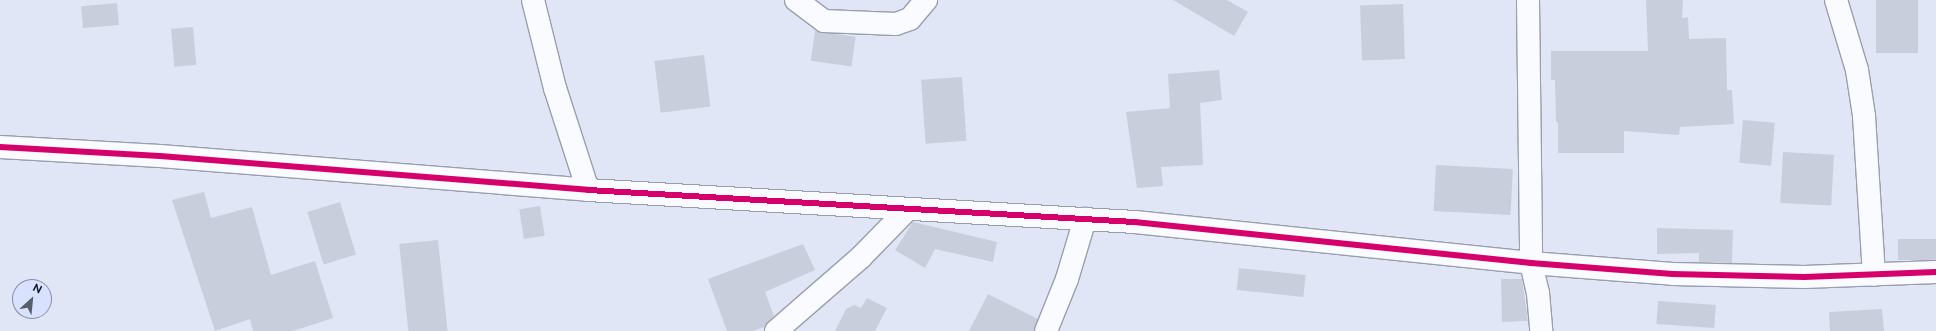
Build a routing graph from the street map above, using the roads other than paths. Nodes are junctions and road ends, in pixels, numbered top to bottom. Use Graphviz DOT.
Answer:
graph roads {
  1 [pos="533,0"];
  2 [pos="796,0"];
  3 [pos="926,0"];
  4 [pos="1528,0"];
  5 [pos="1836,0"];
  6 [pos="0,147"];
  7 [pos="588,190"];
  8 [pos="908,209"];
  9 [pos="1085,219"];
  10 [pos="1531,263"];
  11 [pos="1936,272"];
  12 [pos="1874,275"];
  13 [pos="776,331"];
  14 [pos="1046,331"];
  15 [pos="1541,331"];
  1 -- 7 [label="street"];
  2 -- 3 [label="street"];
  4 -- 10 [label="street"];
  5 -- 12 [label="street"];
  6 -- 7 [label="street"];
  7 -- 8 [label="street"];
  8 -- 9 [label="street"];
  8 -- 13 [label="street"];
  9 -- 10 [label="street"];
  9 -- 14 [label="street"];
  10 -- 12 [label="street"];
  10 -- 15 [label="street"];
  11 -- 12 [label="street"];
}
